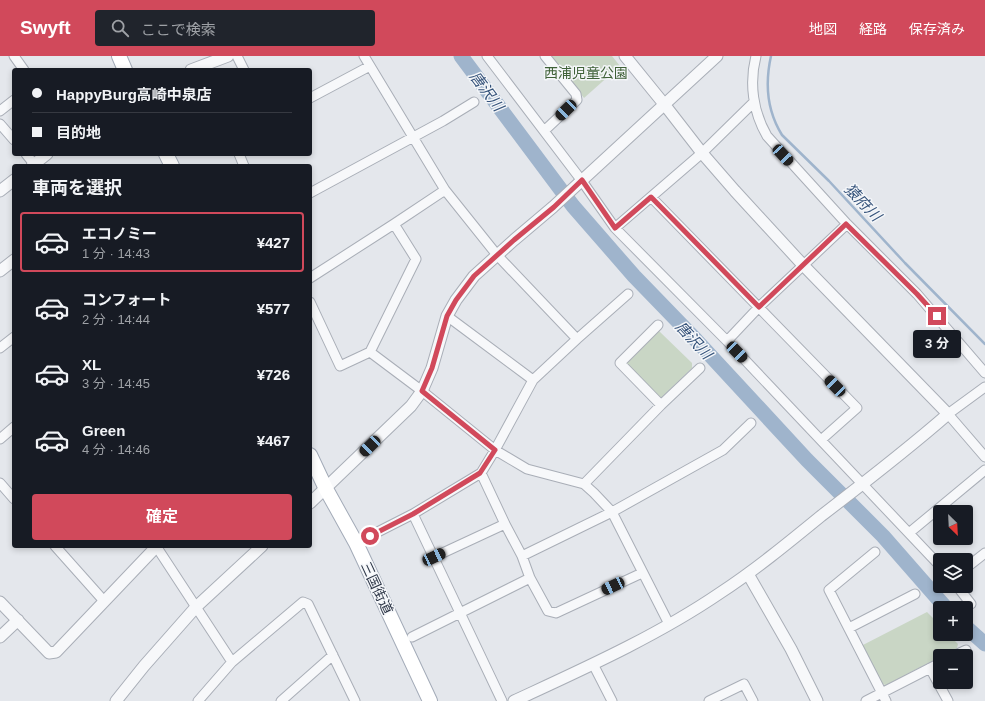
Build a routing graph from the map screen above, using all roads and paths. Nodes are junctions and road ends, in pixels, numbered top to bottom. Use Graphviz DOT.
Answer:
graph roads {
  1 [pos="14,56"];
  2 [pos="119,56"];
  3 [pos="228,56"];
  4 [pos="237,56"];
  5 [pos="364,56"];
  6 [pos="487,56"];
  7 [pos="544,56"];
  8 [pos="625,56"];
  9 [pos="756,56"];
  10 [pos="710,58"];
  11 [pos="370,66"];
  12 [pos="23,68"];
  13 [pos="124,68"];
  14 [pos="196,68"];
  15 [pos="243,68"];
  16 [pos="312,97"];
  17 [pos="12,102"];
  18 [pos="474,102"];
  19 [pos="754,102"];
  20 [pos="664,104"];
  21 [pos="0,111"];
  22 [pos="0,124"];
  23 [pos="544,131"];
  24 [pos="414,137"];
  25 [pos="12,138"];
  26 [pos="702,153"];
  27 [pos="44,156"];
  28 [pos="34,164"];
  29 [pos="12,182"];
  30 [pos="580,182"];
  31 [pos="444,190"];
  32 [pos="0,191"];
  33 [pos="312,192"];
  34 [pos="651,197"];
  35 [pos="394,224"];
  36 [pos="846,224"];
  37 [pos="615,228"];
  38 [pos="497,255"];
  39 [pos="12,262"];
  40 [pos="803,265"];
  41 [pos="0,271"];
  42 [pos="312,277"];
  43 [pos="628,294"];
  44 [pos="312,306"];
  45 [pos="759,307"];
  46 [pos="447,316"];
  47 [pos="658,325"];
  48 [pos="12,339"];
  49 [pos="576,339"];
  50 [pos="727,341"];
  51 [pos="0,348"];
  52 [pos="370,352"];
  53 [pos="700,368"];
  54 [pos="985,373"];
  55 [pos="533,380"];
  56 [pos="985,387"];
  57 [pos="422,391"];
  58 [pos="660,405"];
  59 [pos="948,414"];
  60 [pos="751,423"];
  61 [pos="12,429"];
  62 [pos="0,439"];
  63 [pos="821,440"];
  64 [pos="495,450"];
  65 [pos="985,457"];
  66 [pos="312,459"];
  67 [pos="985,470"];
  68 [pos="480,473"];
  69 [pos="0,483"];
  70 [pos="584,484"];
  71 [pos="862,484"];
  72 [pos="326,489"];
  73 [pos="12,497"];
  74 [pos="312,502"];
  75 [pos="612,512"];
  76 [pos="413,514"];
  77 [pos="505,524"];
  78 [pos="909,533"];
  79 [pos="356,543"];
  80 [pos="57,548"];
  81 [pos="155,548"];
  82 [pos="158,548"];
  83 [pos="260,548"];
  84 [pos="875,552"];
  85 [pos="985,553"];
  86 [pos="522,556"];
  87 [pos="434,557"];
  88 [pos="933,559"];
  89 [pos="973,562"];
  90 [pos="642,573"];
  91 [pos="748,574"];
  92 [pos="530,578"];
  93 [pos="962,593"];
  94 [pos="915,594"];
  95 [pos="104,601"];
  96 [pos="969,601"];
  97 [pos="0,602"];
  98 [pos="196,607"];
  99 [pos="461,613"];
  100 [pos="18,620"];
  101 [pos="669,624"];
  102 [pos="849,628"];
  103 [pos="0,637"];
  104 [pos="412,637"];
  105 [pos="333,655"];
  106 [pos="232,662"];
  107 [pos="593,664"];
  108 [pos="933,666"];
  109 [pos="930,668"];
  110 [pos="884,697"];
  111 [pos="116,701"];
  112 [pos="198,701"];
  113 [pos="281,701"];
  114 [pos="355,701"];
  115 [pos="430,701"];
  116 [pos="502,701"];
  117 [pos="514,701"];
  118 [pos="612,701"];
  119 [pos="709,701"];
  120 [pos="752,701"];
  121 [pos="817,701"];
  122 [pos="866,701"];
  123 [pos="948,701"];
  1 -- 12 [label="street"];
  2 -- 13 [label="main road"];
  3 -- 14 [label="street"];
  4 -- 15 [label="street"];
  5 -- 11 [label="street"];
  6 -- 23 [label="street"];
  7 -- 23 [label="street"];
  8 -- 20 [label="street"];
  9 -- 19 [label="street"];
  10 -- 20 [label="street"];
  11 -- 16 [label="street"];
  11 -- 24 [label="street"];
  17 -- 21 [label="street"];
  18 -- 24 [label="street"];
  19 -- 26 [label="street"];
  19 -- 36 [label="street"];
  20 -- 26 [label="street"];
  20 -- 30 [label="street"];
  22 -- 25 [label="street"];
  23 -- 30 [label="street"];
  24 -- 31 [label="street"];
  24 -- 33 [label="street"];
  26 -- 34 [label="street"];
  26 -- 40 [label="street"];
  27 -- 28 [label="street"];
  29 -- 32 [label="street"];
  30 -- 37 [label="street"];
  30 -- 38 [label="street"];
  31 -- 35 [label="street"];
  31 -- 38 [label="street"];
  34 -- 37 [label="street"];
  34 -- 45 [label="street"];
  35 -- 42 [label="street"];
  35 -- 52 [label="street"];
  36 -- 40 [label="street"];
  36 -- 54 [label="street"];
  37 -- 50 [label="street"];
  38 -- 46 [label="street"];
  38 -- 49 [label="street"];
  39 -- 41 [label="street"];
  40 -- 45 [label="street"];
  40 -- 59 [label="street"];
  43 -- 49 [label="street"];
  44 -- 52 [label="street"];
  45 -- 50 [label="street"];
  45 -- 63 [label="street"];
  46 -- 55 [label="street"];
  46 -- 57 [label="street"];
  47 -- 58 [label="street"];
  48 -- 51 [label="street"];
  49 -- 55 [label="street"];
  50 -- 63 [label="street"];
  52 -- 57 [label="street"];
  53 -- 58 [label="street"];
  55 -- 64 [label="street"];
  56 -- 59 [label="street"];
  57 -- 64 [label="street"];
  57 -- 72 [label="street"];
  58 -- 70 [label="street"];
  59 -- 65 [label="street"];
  59 -- 71 [label="street"];
  60 -- 75 [label="street"];
  61 -- 62 [label="street"];
  63 -- 71 [label="street"];
  64 -- 68 [label="street"];
  64 -- 70 [label="street"];
  66 -- 72 [label="main road, 三国街道"];
  67 -- 78 [label="street"];
  68 -- 76 [label="street"];
  68 -- 77 [label="street"];
  69 -- 73 [label="street"];
  70 -- 75 [label="street"];
  71 -- 78 [label="street"];
  71 -- 91 [label="street"];
  72 -- 74 [label="street"];
  72 -- 79 [label="main road, 三国街道"];
  75 -- 86 [label="street"];
  75 -- 90 [label="street"];
  76 -- 79 [label="street"];
  76 -- 87 [label="street"];
  77 -- 86 [label="street"];
  77 -- 87 [label="street"];
  78 -- 88 [label="street"];
  79 -- 115 [label="main road, 三国街道"];
  80 -- 95 [label="street"];
  81 -- 95 [label="street"];
  82 -- 98 [label="street"];
  83 -- 98 [label="street"];
  84 -- 102 [label="street"];
  85 -- 89 [label="street"];
  86 -- 92 [label="street"];
  87 -- 99 [label="street"];
  90 -- 92 [label="street"];
  90 -- 101 [label="street"];
  91 -- 101 [label="street"];
  91 -- 121 [label="street"];
  92 -- 99 [label="street"];
  93 -- 96 [label="street"];
  94 -- 102 [label="street"];
  95 -- 100 [label="street"];
  97 -- 100 [label="street"];
  98 -- 106 [label="street"];
  98 -- 111 [label="street"];
  99 -- 104 [label="street"];
  99 -- 116 [label="street"];
  100 -- 103 [label="street"];
  101 -- 107 [label="street"];
  102 -- 110 [label="street"];
  105 -- 106 [label="street"];
  105 -- 113 [label="street"];
  105 -- 114 [label="street"];
  106 -- 112 [label="street"];
  107 -- 117 [label="street"];
  107 -- 118 [label="street"];
  108 -- 109 [label="street"];
  109 -- 110 [label="street"];
  109 -- 123 [label="street"];
  110 -- 122 [label="street"];
  119 -- 120 [label="street"];
}
